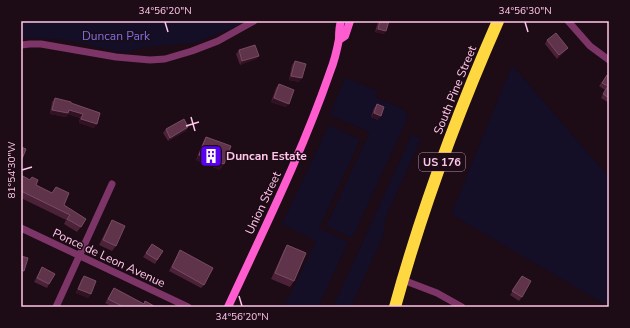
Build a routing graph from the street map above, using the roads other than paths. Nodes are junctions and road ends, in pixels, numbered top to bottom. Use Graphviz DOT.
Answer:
graph roads {
  1 [pos="254,21"];
  2 [pos="341,21"];
  3 [pos="350,21"];
  4 [pos="498,21"];
  5 [pos="568,21"];
  6 [pos="339,40"];
  7 [pos="21,45"];
  8 [pos="609,60"];
  9 [pos="112,184"];
  10 [pos="21,228"];
  11 [pos="80,256"];
  12 [pos="403,280"];
  13 [pos="56,307"];
  14 [pos="188,307"];
  15 [pos="228,307"];
  16 [pos="395,307"];
  17 [pos="462,307"];
  1 -- 7 [label="street"];
  2 -- 6 [label="main road, Union Street"];
  3 -- 6 [label="main road, Union Street"];
  4 -- 12 [label="highway, South Pine Street / US 176"];
  5 -- 8 [label="street"];
  6 -- 15 [label="main road, Union Street"];
  9 -- 11 [label="street"];
  10 -- 11 [label="street, Ponce de Leon Avenue"];
  11 -- 13 [label="street"];
  11 -- 14 [label="street, Ponce de Leon Avenue"];
  12 -- 16 [label="highway, South Pine Street / US 176"];
  12 -- 17 [label="street"];
}
